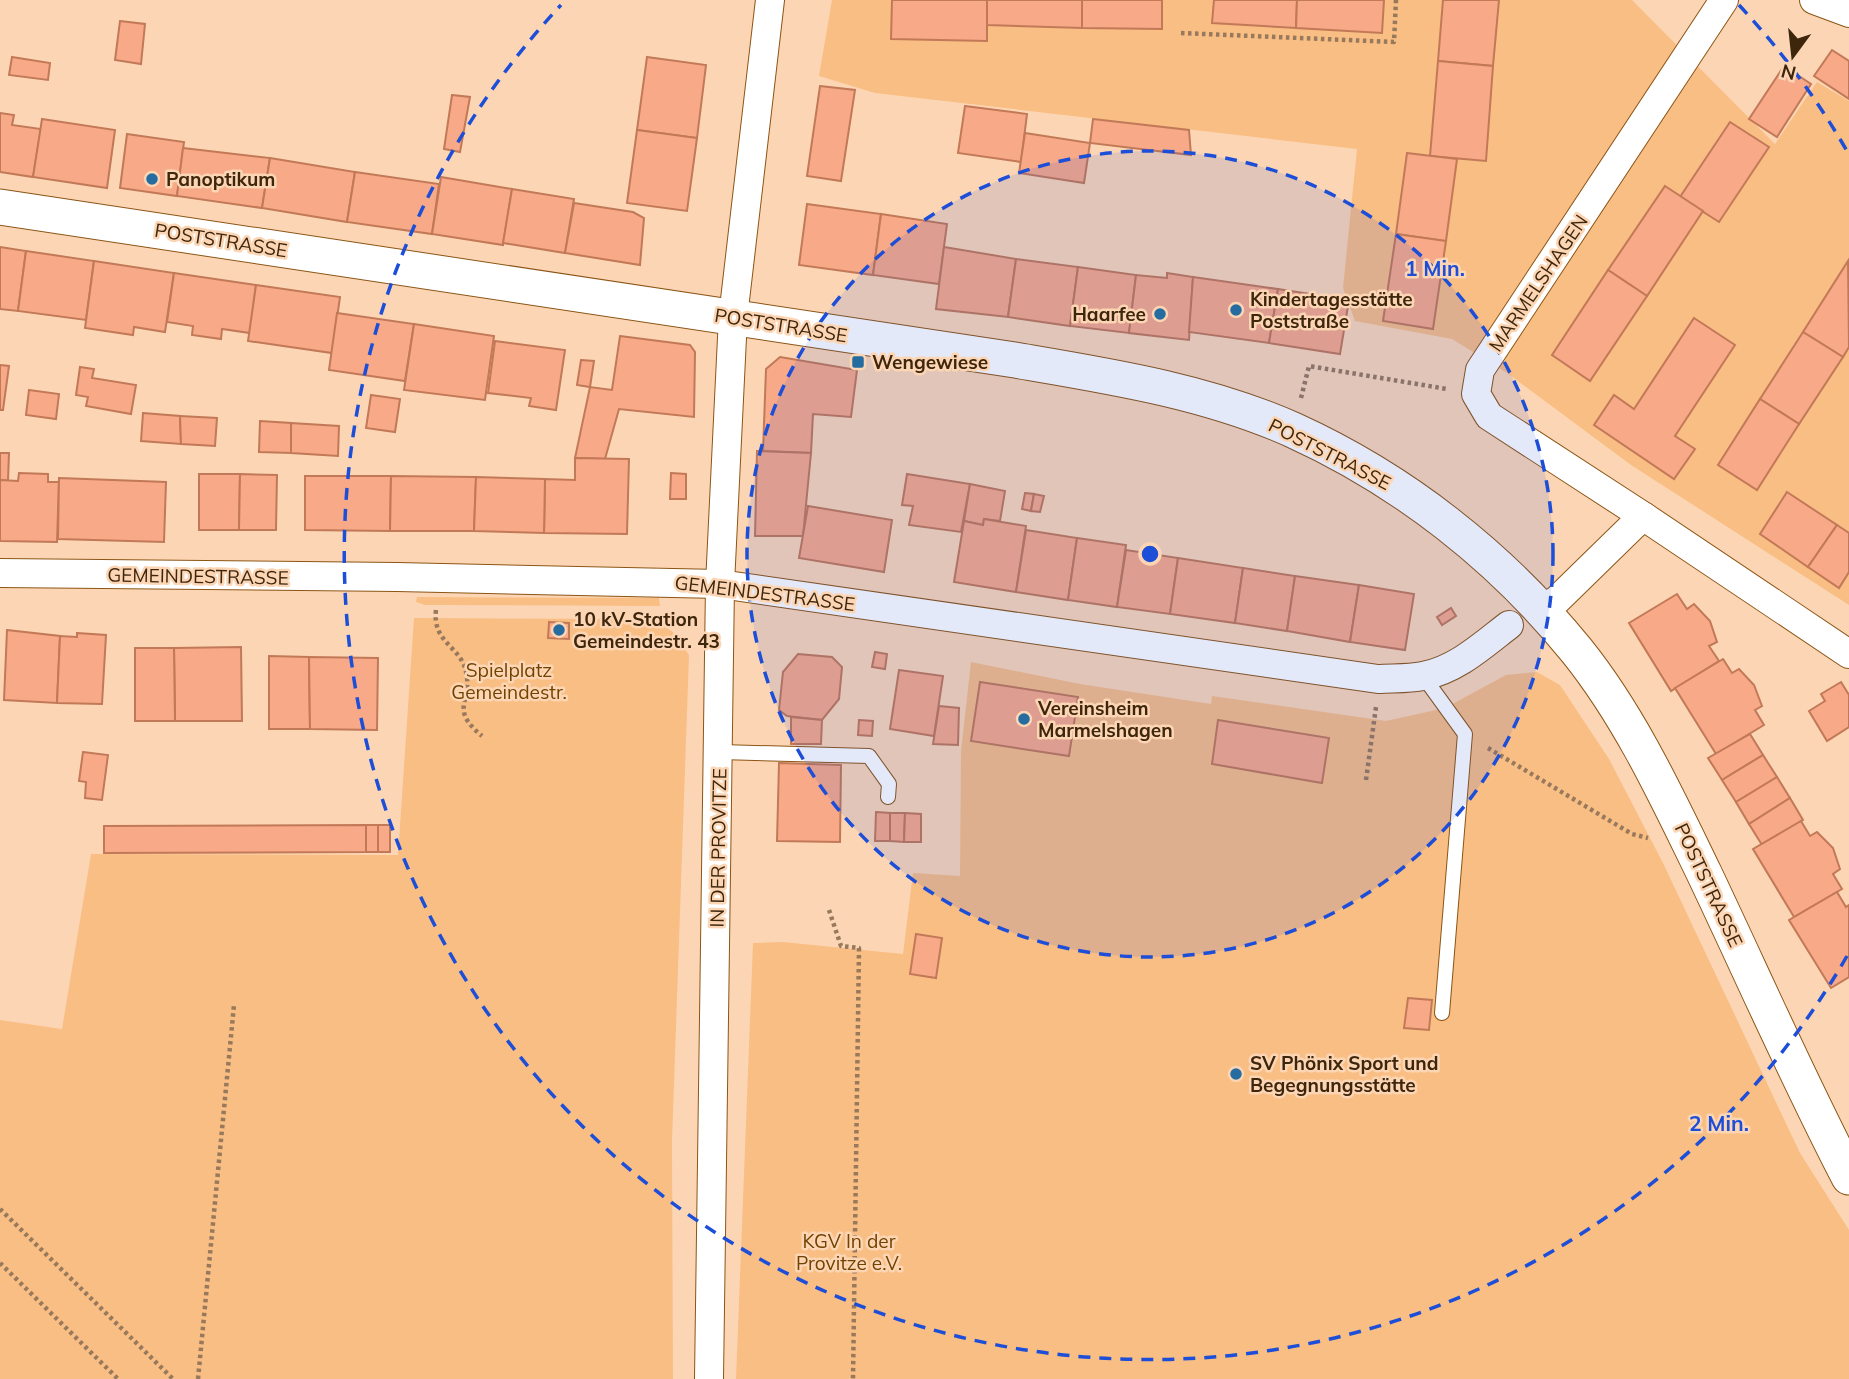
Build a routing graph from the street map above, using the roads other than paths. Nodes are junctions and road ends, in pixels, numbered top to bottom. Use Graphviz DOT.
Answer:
graph roads {
  1 [pos="770,0"];
  2 [pos="1724,0"];
  3 [pos="1814,0"];
  4 [pos="1849,13"];
  5 [pos="0,207"];
  6 [pos="733,317"];
  7 [pos="1643,516"];
  8 [pos="0,573"];
  9 [pos="720,584"];
  10 [pos="1541,609"];
  11 [pos="1509,625"];
  12 [pos="1849,654"];
  13 [pos="1423,676"];
  14 [pos="720,751"];
  15 [pos="888,797"];
  16 [pos="1442,1013"];
  17 [pos="1849,1177"];
  18 [pos="709,1379"];
  1 -- 6 [label="street"];
  2 -- 7 [label="street, MARMELSHAGEN"];
  3 -- 4 [label="street"];
  5 -- 6 [label="street, POSTSTRASSE"];
  6 -- 9 [label="street, IN DER PROVITZE"];
  6 -- 10 [label="street, POSTSTRASSE"];
  7 -- 10 [label="street"];
  7 -- 12 [label="street"];
  8 -- 9 [label="street, GEMEINDESTRASSE"];
  9 -- 13 [label="street, GEMEINDESTRASSE"];
  9 -- 14 [label="street, IN DER PROVITZE"];
  10 -- 17 [label="street, POSTSTRASSE"];
  11 -- 13 [label="street, GEMEINDESTRASSE"];
  13 -- 16 [label="lane"];
  14 -- 15 [label="lane"];
  14 -- 18 [label="street, IN DER PROVITZE"];
}
